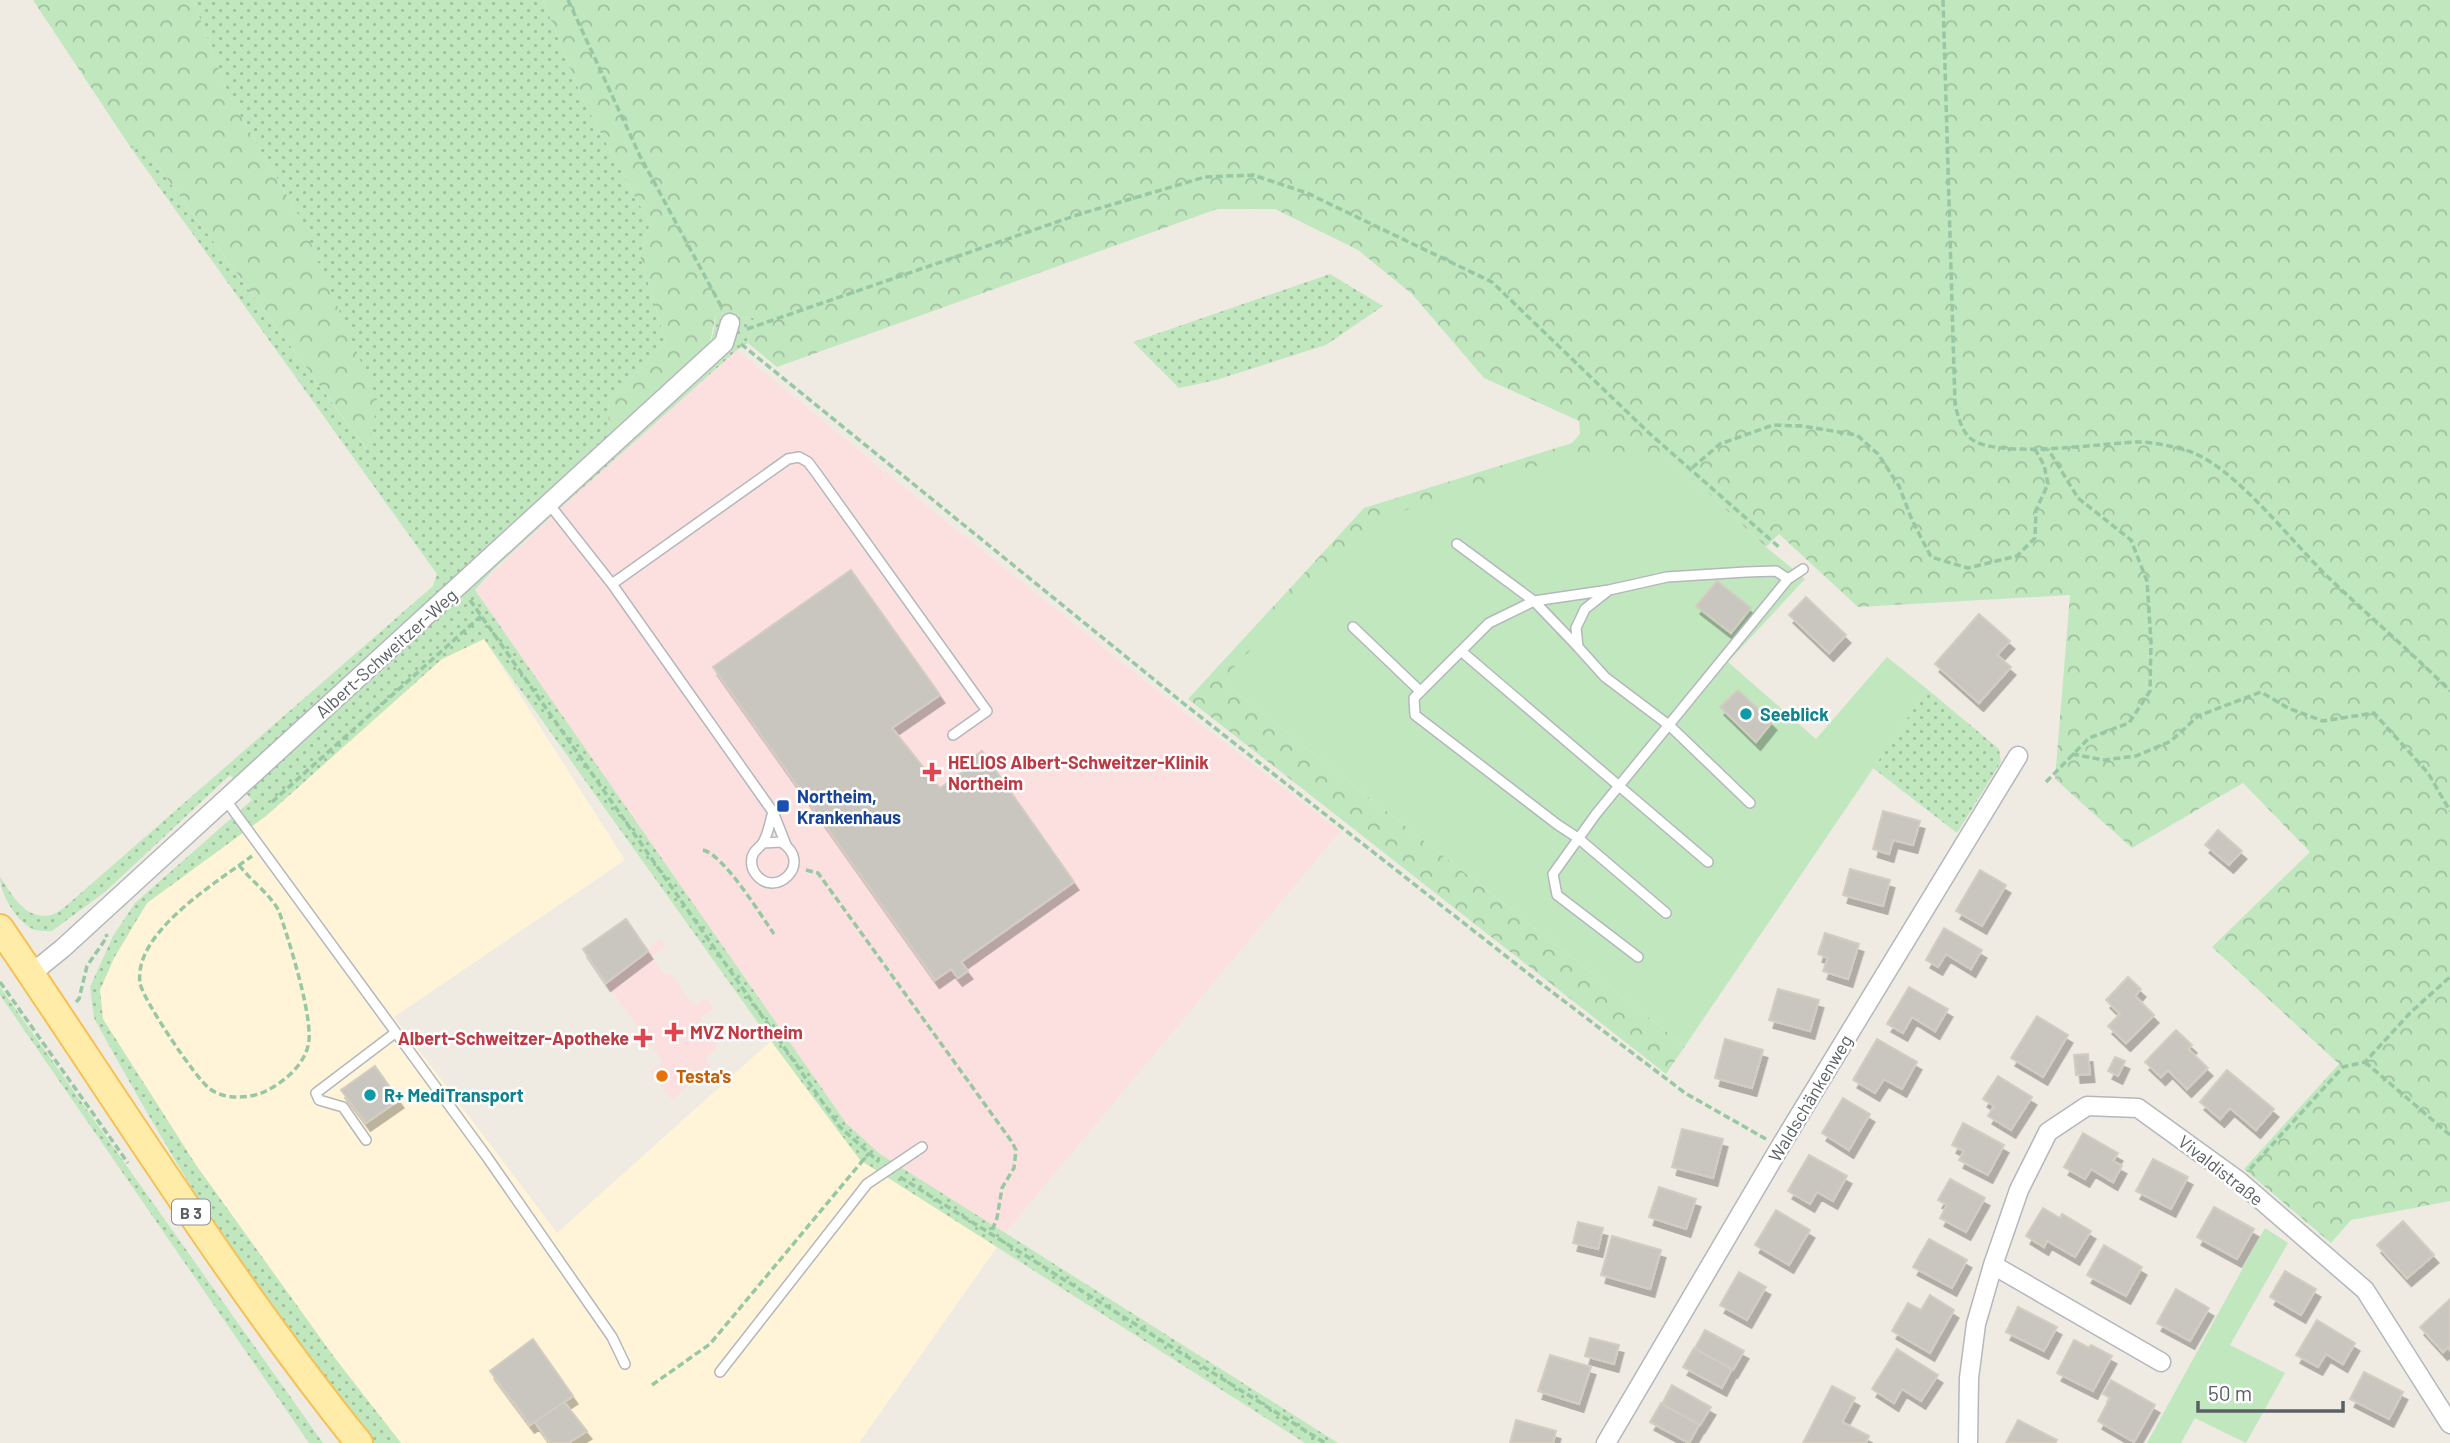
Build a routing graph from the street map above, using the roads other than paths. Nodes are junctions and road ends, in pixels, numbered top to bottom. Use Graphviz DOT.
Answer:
graph roads {
  1 [pos="733,328"];
  2 [pos="549,504"];
  3 [pos="1457,544"];
  4 [pos="1803,569"];
  5 [pos="1788,579"];
  6 [pos="612,584"];
  7 [pos="1609,590"];
  8 [pos="1534,601"];
  9 [pos="1353,627"];
  10 [pos="1578,647"];
  11 [pos="1461,651"];
  12 [pos="1420,691"];
  13 [pos="1670,726"];
  14 [pos="953,735"];
  15 [pos="2018,756"];
  16 [pos="1619,786"];
  17 [pos="225,799"];
  18 [pos="1750,803"];
  19 [pos="773,812"];
  20 [pos="1578,838"];
  21 [pos="763,843"];
  22 [pos="786,845"];
  23 [pos="1708,862"];
  24 [pos="1666,913"];
  25 [pos="0,928"];
  26 [pos="1638,957"];
  27 [pos="31,974"];
  28 [pos="395,1033"];
  29 [pos="366,1140"];
  30 [pos="922,1147"];
  31 [pos="1993,1265"];
  32 [pos="2161,1362"];
  33 [pos="625,1364"];
  34 [pos="720,1372"];
  35 [pos="2450,1424"];
  36 [pos="359,1443"];
  37 [pos="1606,1443"];
  38 [pos="1969,1443"];
  1 -- 2 [label="street, Albert-Schweitzer-Weg"];
  2 -- 6 [label="lane"];
  2 -- 17 [label="street, Albert-Schweitzer-Weg"];
  3 -- 8 [label="lane"];
  4 -- 5 [label="lane"];
  5 -- 7 [label="lane"];
  5 -- 13 [label="lane"];
  6 -- 14 [label="lane"];
  6 -- 19 [label="lane"];
  7 -- 8 [label="lane"];
  7 -- 10 [label="lane"];
  8 -- 10 [label="lane"];
  8 -- 11 [label="lane"];
  9 -- 12 [label="lane"];
  10 -- 13 [label="lane"];
  11 -- 12 [label="lane"];
  11 -- 16 [label="lane"];
  12 -- 20 [label="lane"];
  13 -- 16 [label="lane"];
  13 -- 18 [label="lane"];
  15 -- 37 [label="street, Waldschänkenweg"];
  16 -- 20 [label="lane"];
  16 -- 23 [label="lane"];
  17 -- 27 [label="street, Albert-Schweitzer-Weg"];
  17 -- 28 [label="lane"];
  19 -- 21 [label="lane"];
  19 -- 22 [label="lane"];
  20 -- 24 [label="lane"];
  20 -- 26 [label="lane"];
  21 -- 22 [label="lane"];
  21 -- 22 [label="lane"];
  25 -- 27 [label="main road, B 3"];
  27 -- 36 [label="main road, B 3"];
  28 -- 29 [label="lane"];
  28 -- 33 [label="lane"];
  30 -- 34 [label="lane"];
  31 -- 32 [label="street"];
  31 -- 35 [label="street, Vivaldistraße"];
  31 -- 38 [label="street, Vivaldistraße"];
}
